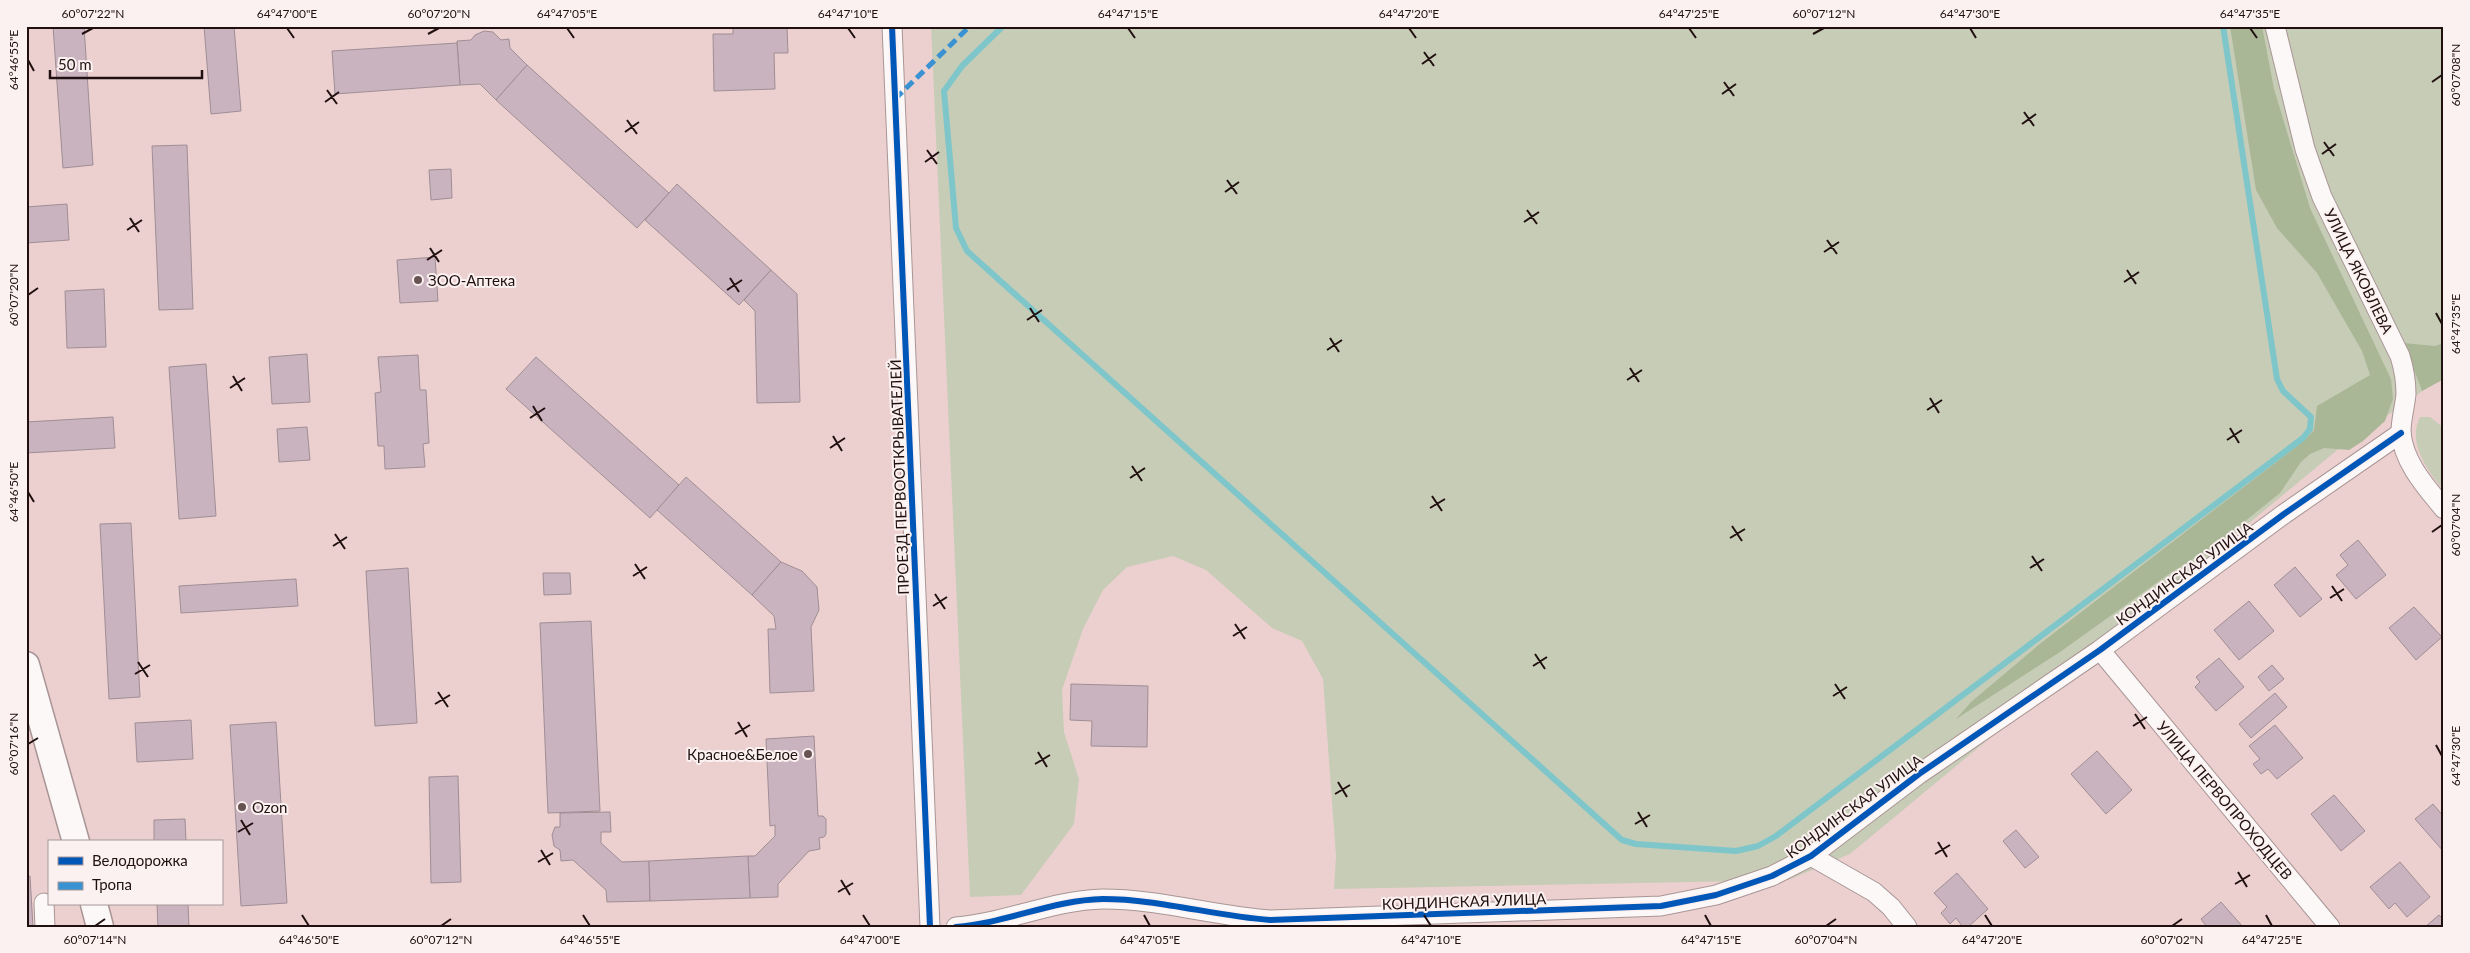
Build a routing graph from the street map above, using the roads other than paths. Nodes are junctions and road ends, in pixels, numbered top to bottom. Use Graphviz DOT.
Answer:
graph roads {
  1 [pos="892,26"];
  2 [pos="2275,26"];
  3 [pos="2401,433"];
  4 [pos="2444,509"];
  5 [pos="2100,650"];
  6 [pos="26,665"];
  7 [pos="75,840"];
  8 [pos="1811,856"];
  9 [pos="44,902"];
  10 [pos="95,906"];
  11 [pos="1472,920"];
  12 [pos="45,927"];
  13 [pos="100,927"];
  14 [pos="930,927"];
  15 [pos="956,927"];
  16 [pos="1907,927"];
  17 [pos="2330,927"];
  1 -- 14 [label="street, ПРОЕЗД ПЕРВООТКРЫВАТЕЛЕЙ"];
  2 -- 3 [label="street, УЛИЦА ЯКОВЛЕВА"];
  3 -- 4 [label="street, УЛИЦА ЯКОВЛЕВА"];
  3 -- 5 [label="street, КОНДИНСКАЯ УЛИЦА"];
  5 -- 8 [label="street, КОНДИНСКАЯ УЛИЦА"];
  5 -- 17 [label="street, УЛИЦА ПЕРВОПРОХОДЦЕВ"];
  6 -- 7 [label="main road"];
  8 -- 11 [label="street, КОНДИНСКАЯ УЛИЦА"];
  8 -- 16 [label="street"];
  9 -- 12 [label="street"];
  10 -- 13 [label="main road"];
  11 -- 15 [label="street, КОНДИНСКАЯ УЛИЦА"];
}
